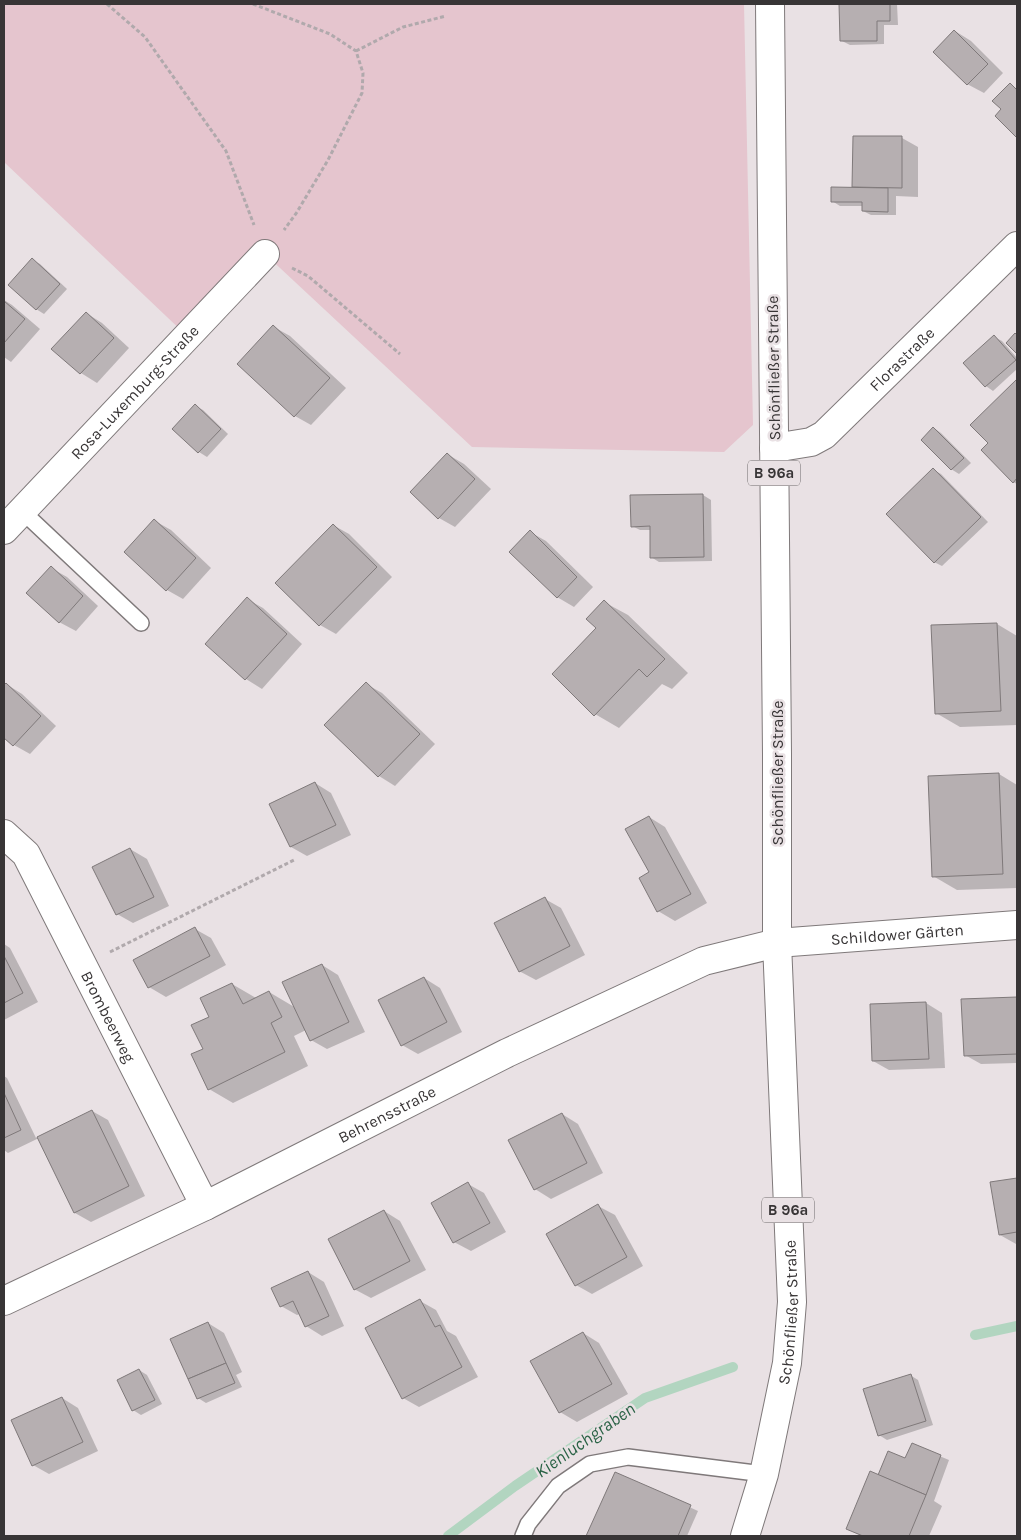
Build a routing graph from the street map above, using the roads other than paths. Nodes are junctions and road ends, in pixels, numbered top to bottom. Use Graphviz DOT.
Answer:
graph roads {
  1 [pos="770,4"];
  2 [pos="1017,246"];
  3 [pos="265,254"];
  4 [pos="774,448"];
  5 [pos="13,520"];
  6 [pos="141,623"];
  7 [pos="4,834"];
  8 [pos="1017,925"];
  9 [pos="777,943"];
  10 [pos="205,1206"];
  11 [pos="4,1301"];
  12 [pos="764,1474"];
  13 [pos="523,1536"];
  14 [pos="745,1536"];
  1 -- 4 [label="street, Schönfließer Straße / B 96a"];
  2 -- 4 [label="street, Florastraße"];
  3 -- 5 [label="street, Rosa-Luxemburg-Straße"];
  4 -- 9 [label="street, Schönfließer Straße / B 96a"];
  5 -- 6 [label="lane"];
  7 -- 10 [label="street, Brombeerweg"];
  8 -- 9 [label="street, Schildower Gärten"];
  9 -- 10 [label="street, Behrensstraße"];
  9 -- 12 [label="street, Schönfließer Straße / B 96a"];
  10 -- 11 [label="street, Behrensstraße"];
  12 -- 13 [label="lane"];
  12 -- 14 [label="street, Schönfließer Straße / B 96a"];
}
